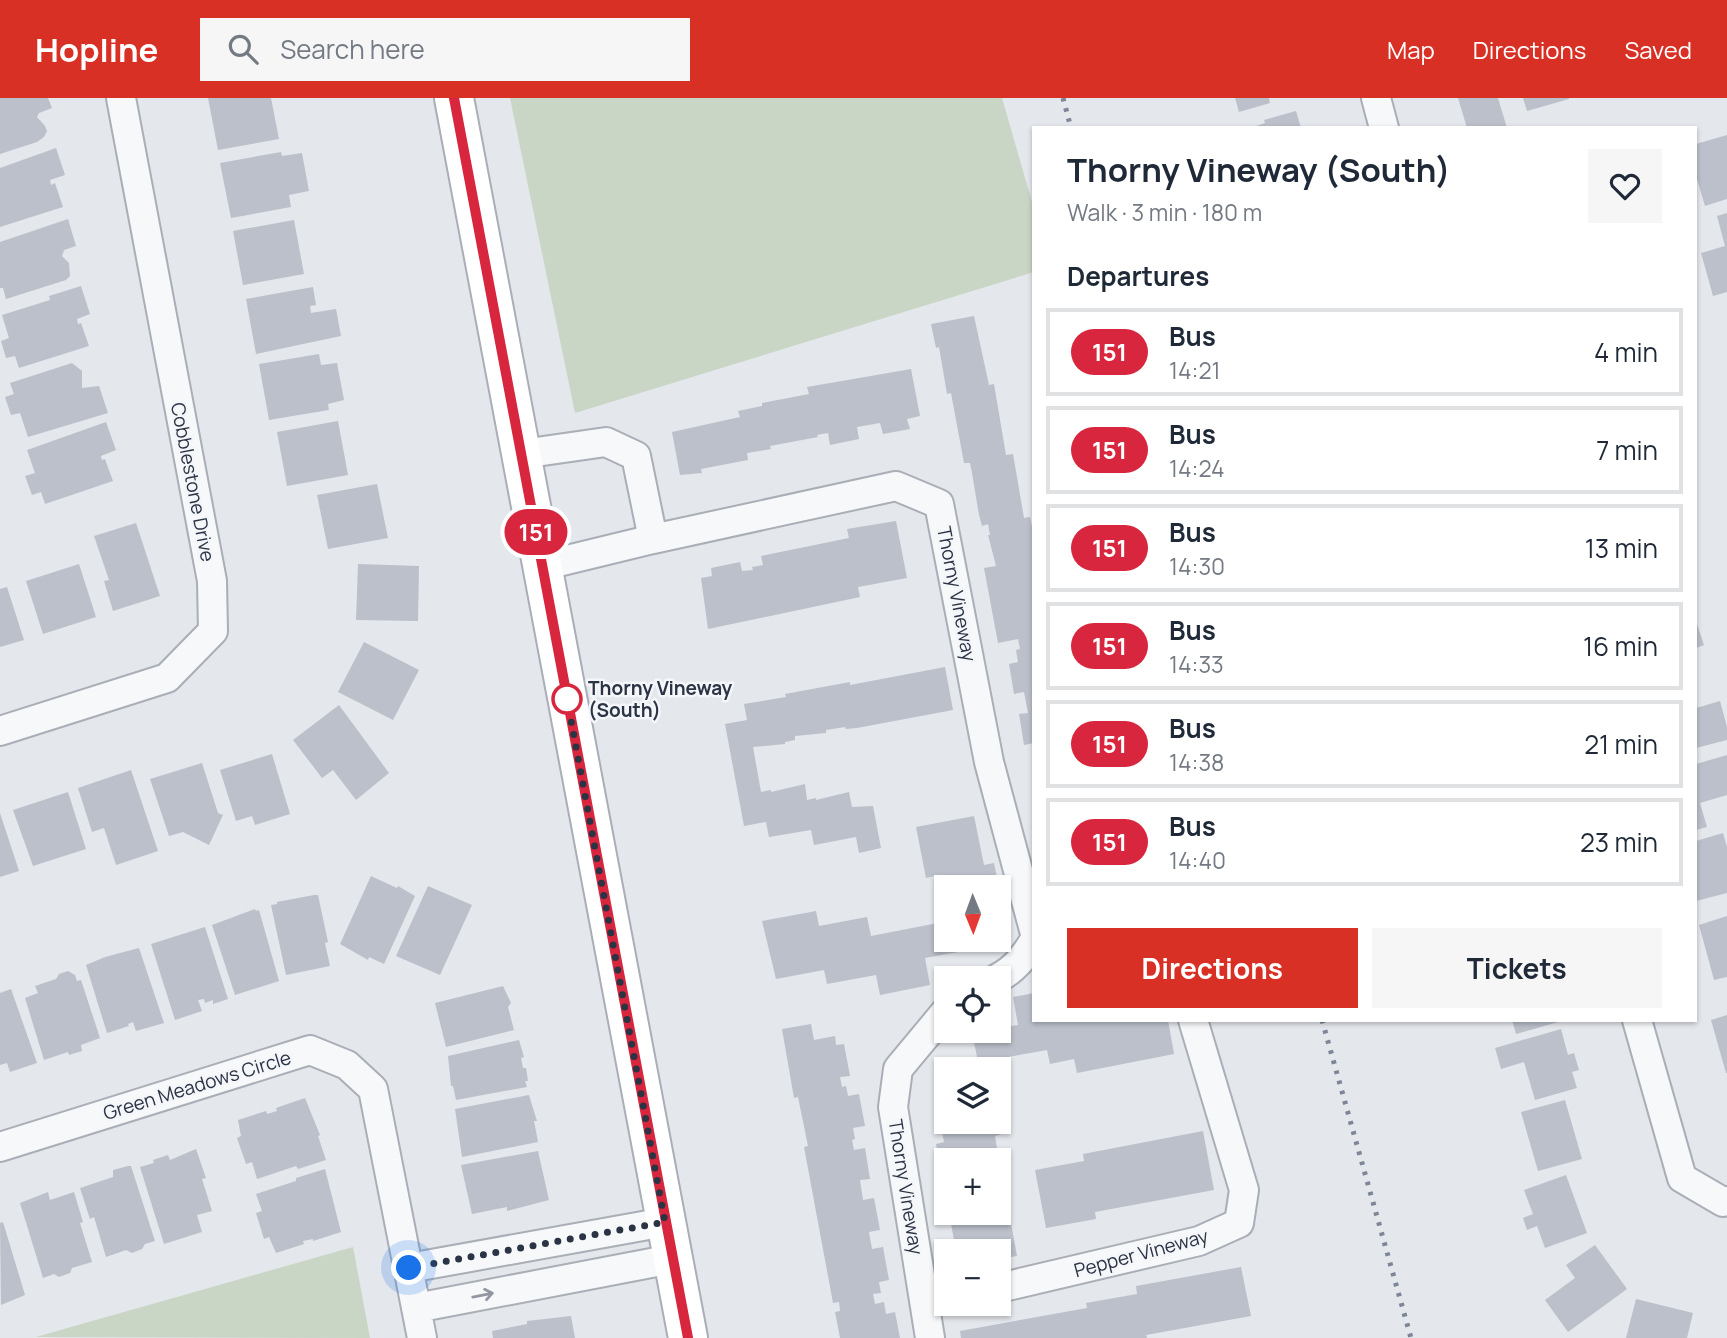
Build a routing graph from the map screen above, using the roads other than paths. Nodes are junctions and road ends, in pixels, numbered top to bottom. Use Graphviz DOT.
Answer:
graph roads {
  1 [pos="121,98"];
  2 [pos="454,98"];
  3 [pos="1376,98"];
  4 [pos="1383,126"];
  5 [pos="522,454"];
  6 [pos="653,539"];
  7 [pos="542,566"];
  8 [pos="0,731"];
  9 [pos="1032,947"];
  10 [pos="1011,971"];
  11 [pos="1194,1022"];
  12 [pos="1638,1022"];
  13 [pos="934,1026"];
  14 [pos="0,1147"];
  15 [pos="1727,1201"];
  16 [pos="665,1222"];
  17 [pos="672,1259"];
  18 [pos="409,1268"];
  19 [pos="1011,1285"];
  20 [pos="934,1293"];
  21 [pos="416,1308"];
  22 [pos="934,1314"];
  23 [pos="422,1338"];
  24 [pos="688,1338"];
  25 [pos="930,1338"];
  1 -- 8 [label="street, Cobblestone Drive"];
  2 -- 5 [label="main road"];
  3 -- 4 [label="street"];
  5 -- 6 [label="street"];
  5 -- 7 [label="main road"];
  6 -- 7 [label="street, Thorny Vineway"];
  6 -- 9 [label="street, Thorny Vineway"];
  7 -- 16 [label="main road"];
  9 -- 10 [label="street, Thorny Vineway"];
  11 -- 19 [label="street, Pepper Vineway"];
  12 -- 15 [label="street"];
  13 -- 20 [label="street, Thorny Vineway"];
  14 -- 18 [label="street, Green Meadows Circle"];
  16 -- 17 [label="main road"];
  16 -- 18 [label="street"];
  21 -- 17 [label="street, one-way"];
  17 -- 24 [label="main road"];
  18 -- 21 [label="street, Green Meadows Circle"];
  21 -- 23 [label="street, Green Meadows Circle"];
  22 -- 25 [label="street, Thorny Vineway"];
}
